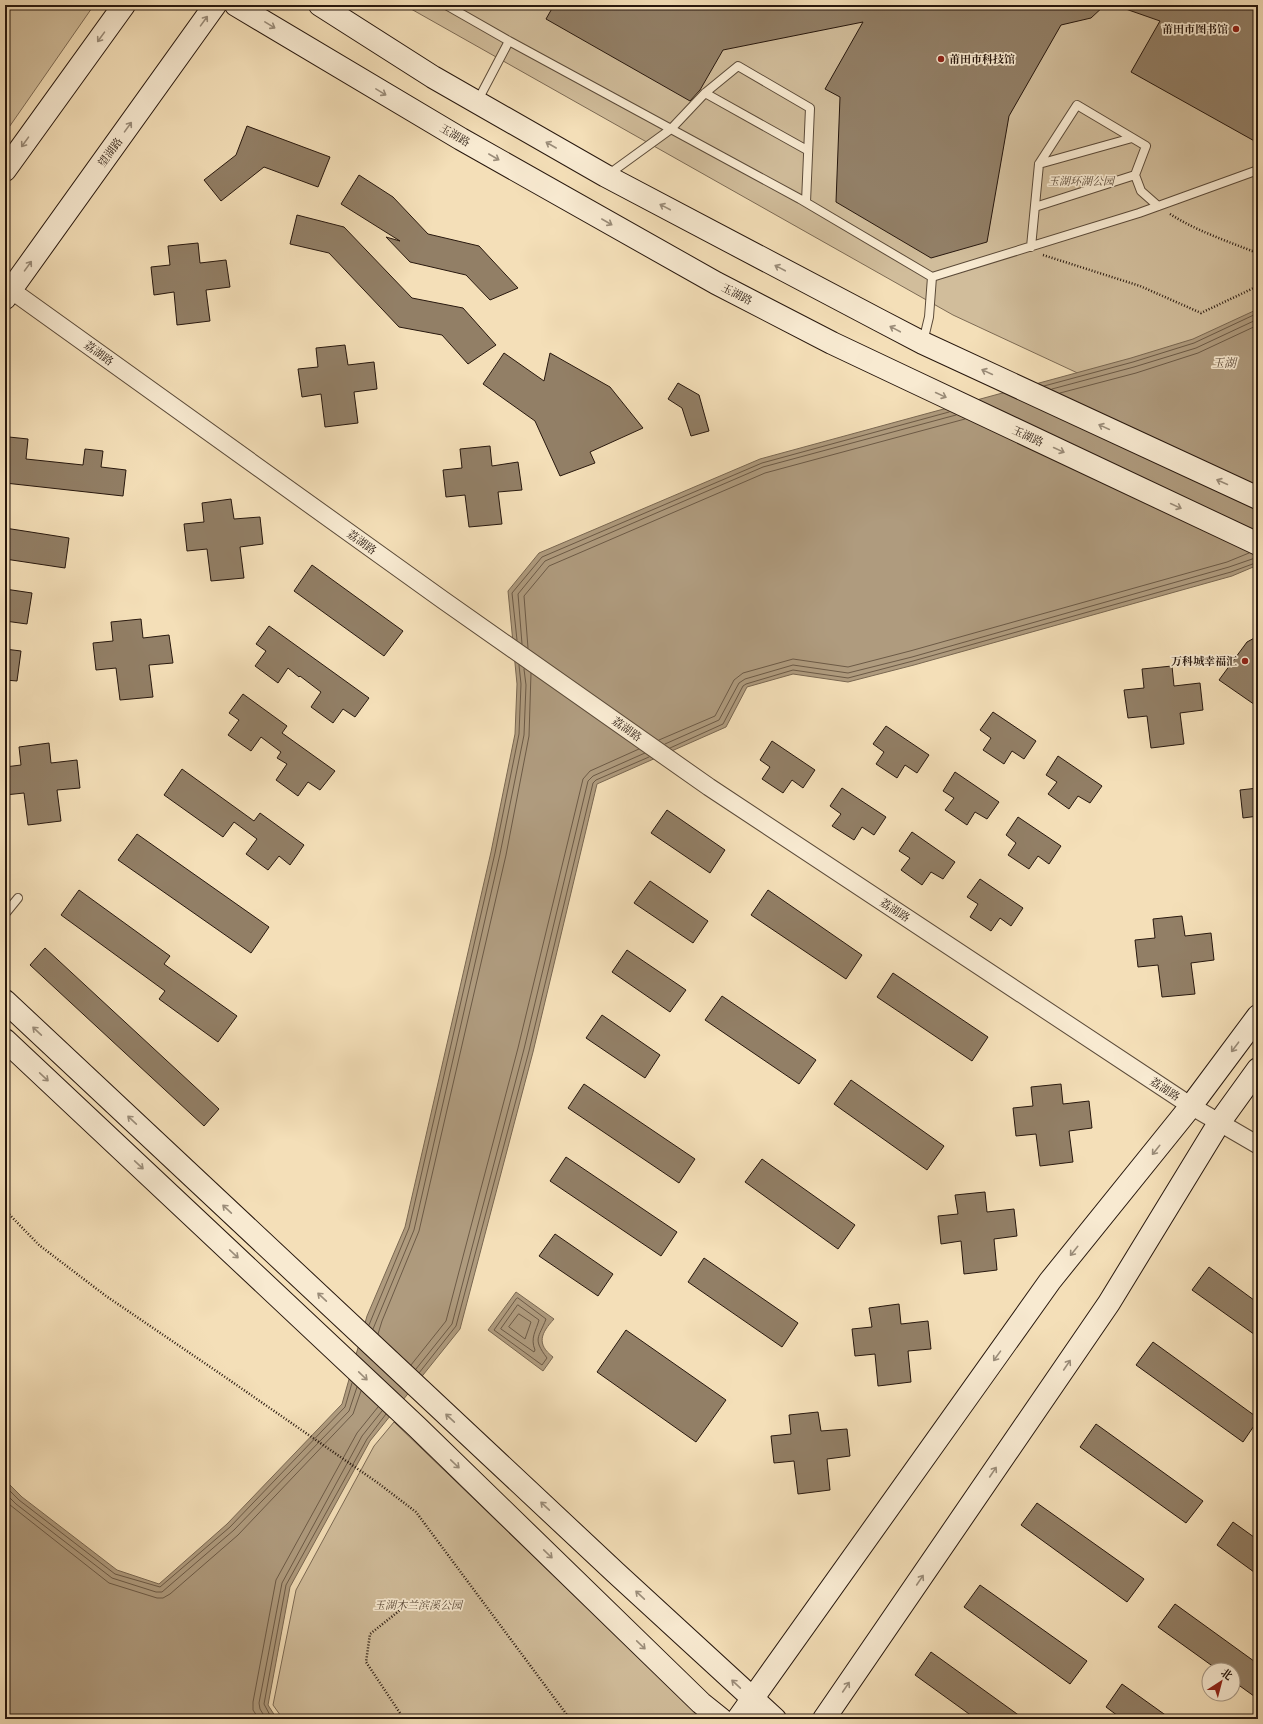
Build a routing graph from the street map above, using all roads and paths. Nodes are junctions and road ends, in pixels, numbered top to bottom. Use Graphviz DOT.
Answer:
graph roads {
  1 [pos="124,5"];
  2 [pos="216,5"];
  3 [pos="236,5"];
  4 [pos="320,5"];
  5 [pos="446,5"];
  6 [pos="509,41"];
  7 [pos="706,93"];
  8 [pos="477,102"];
  9 [pos="671,129"];
  10 [pos="1132,138"];
  11 [pos="807,150"];
  12 [pos="1039,164"];
  13 [pos="5,170"];
  14 [pos="1258,170"];
  15 [pos="1135,175"];
  16 [pos="606,176"];
  17 [pos="806,202"];
  18 [pos="1035,206"];
  19 [pos="1158,206"];
  20 [pos="1027,248"];
  21 [pos="1258,249"];
  22 [pos="932,277"];
  23 [pos="1258,286"];
  24 [pos="8,294"];
  25 [pos="923,343"];
  26 [pos="1258,498"];
  27 [pos="1258,544"];
  28 [pos="18,898"];
  29 [pos="5,914"];
  30 [pos="5,1001"];
  31 [pos="1258,1016"];
  32 [pos="5,1040"];
  33 [pos="1258,1069"];
  34 [pos="1191,1106"];
  35 [pos="1219,1123"];
  36 [pos="1258,1145"];
  37 [pos="5,1210"];
  38 [pos="404,1607"];
  39 [pos="752,1698"];
  40 [pos="404,1719"];
  41 [pos="570,1719"];
  42 [pos="720,1719"];
  43 [pos="738,1719"];
  44 [pos="775,1719"];
  45 [pos="824,1719"];
  1 -- 13 [label="main road, one-way"];
  24 -- 2 [label="main road, 望湖路, one-way"];
  3 -- 27 [label="main road, 玉湖路, one-way"];
  4 -- 8 [label="main road"];
  5 -- 6 [label="lane"];
  6 -- 8 [label="lane"];
  6 -- 9 [label="lane"];
  7 -- 9 [label="lane"];
  7 -- 11 [label="lane"];
  7 -- 11 [label="lane"];
  16 -- 8 [label="main road, one-way"];
  9 -- 16 [label="lane"];
  9 -- 17 [label="lane"];
  10 -- 12 [label="lane"];
  10 -- 12 [label="lane"];
  10 -- 15 [label="lane"];
  11 -- 17 [label="lane"];
  12 -- 18 [label="lane"];
  14 -- 19 [label="lane"];
  15 -- 18 [label="lane"];
  15 -- 19 [label="lane"];
  25 -- 16 [label="main road, one-way"];
  17 -- 22 [label="lane"];
  18 -- 20 [label="lane"];
  19 -- 20 [label="lane"];
  19 -- 21 [label="path"];
  20 -- 22 [label="lane"];
  20 -- 23 [label="path"];
  22 -- 25 [label="lane"];
  24 -- 34 [label="street, 荔湖路"];
  26 -- 25 [label="main road, one-way"];
  28 -- 29 [label="lane"];
  39 -- 30 [label="main road, one-way"];
  31 -- 34 [label="main road, one-way"];
  32 -- 42 [label="main road, one-way"];
  33 -- 35 [label="main road"];
  34 -- 35 [label="street, 荔湖路"];
  34 -- 39 [label="main road, one-way"];
  35 -- 36 [label="street, 荔湖路"];
  45 -- 35 [label="main road, one-way"];
  37 -- 41 [label="path"];
  38 -- 40 [label="path"];
  39 -- 43 [label="main road"];
  39 -- 44 [label="main road"];
}
